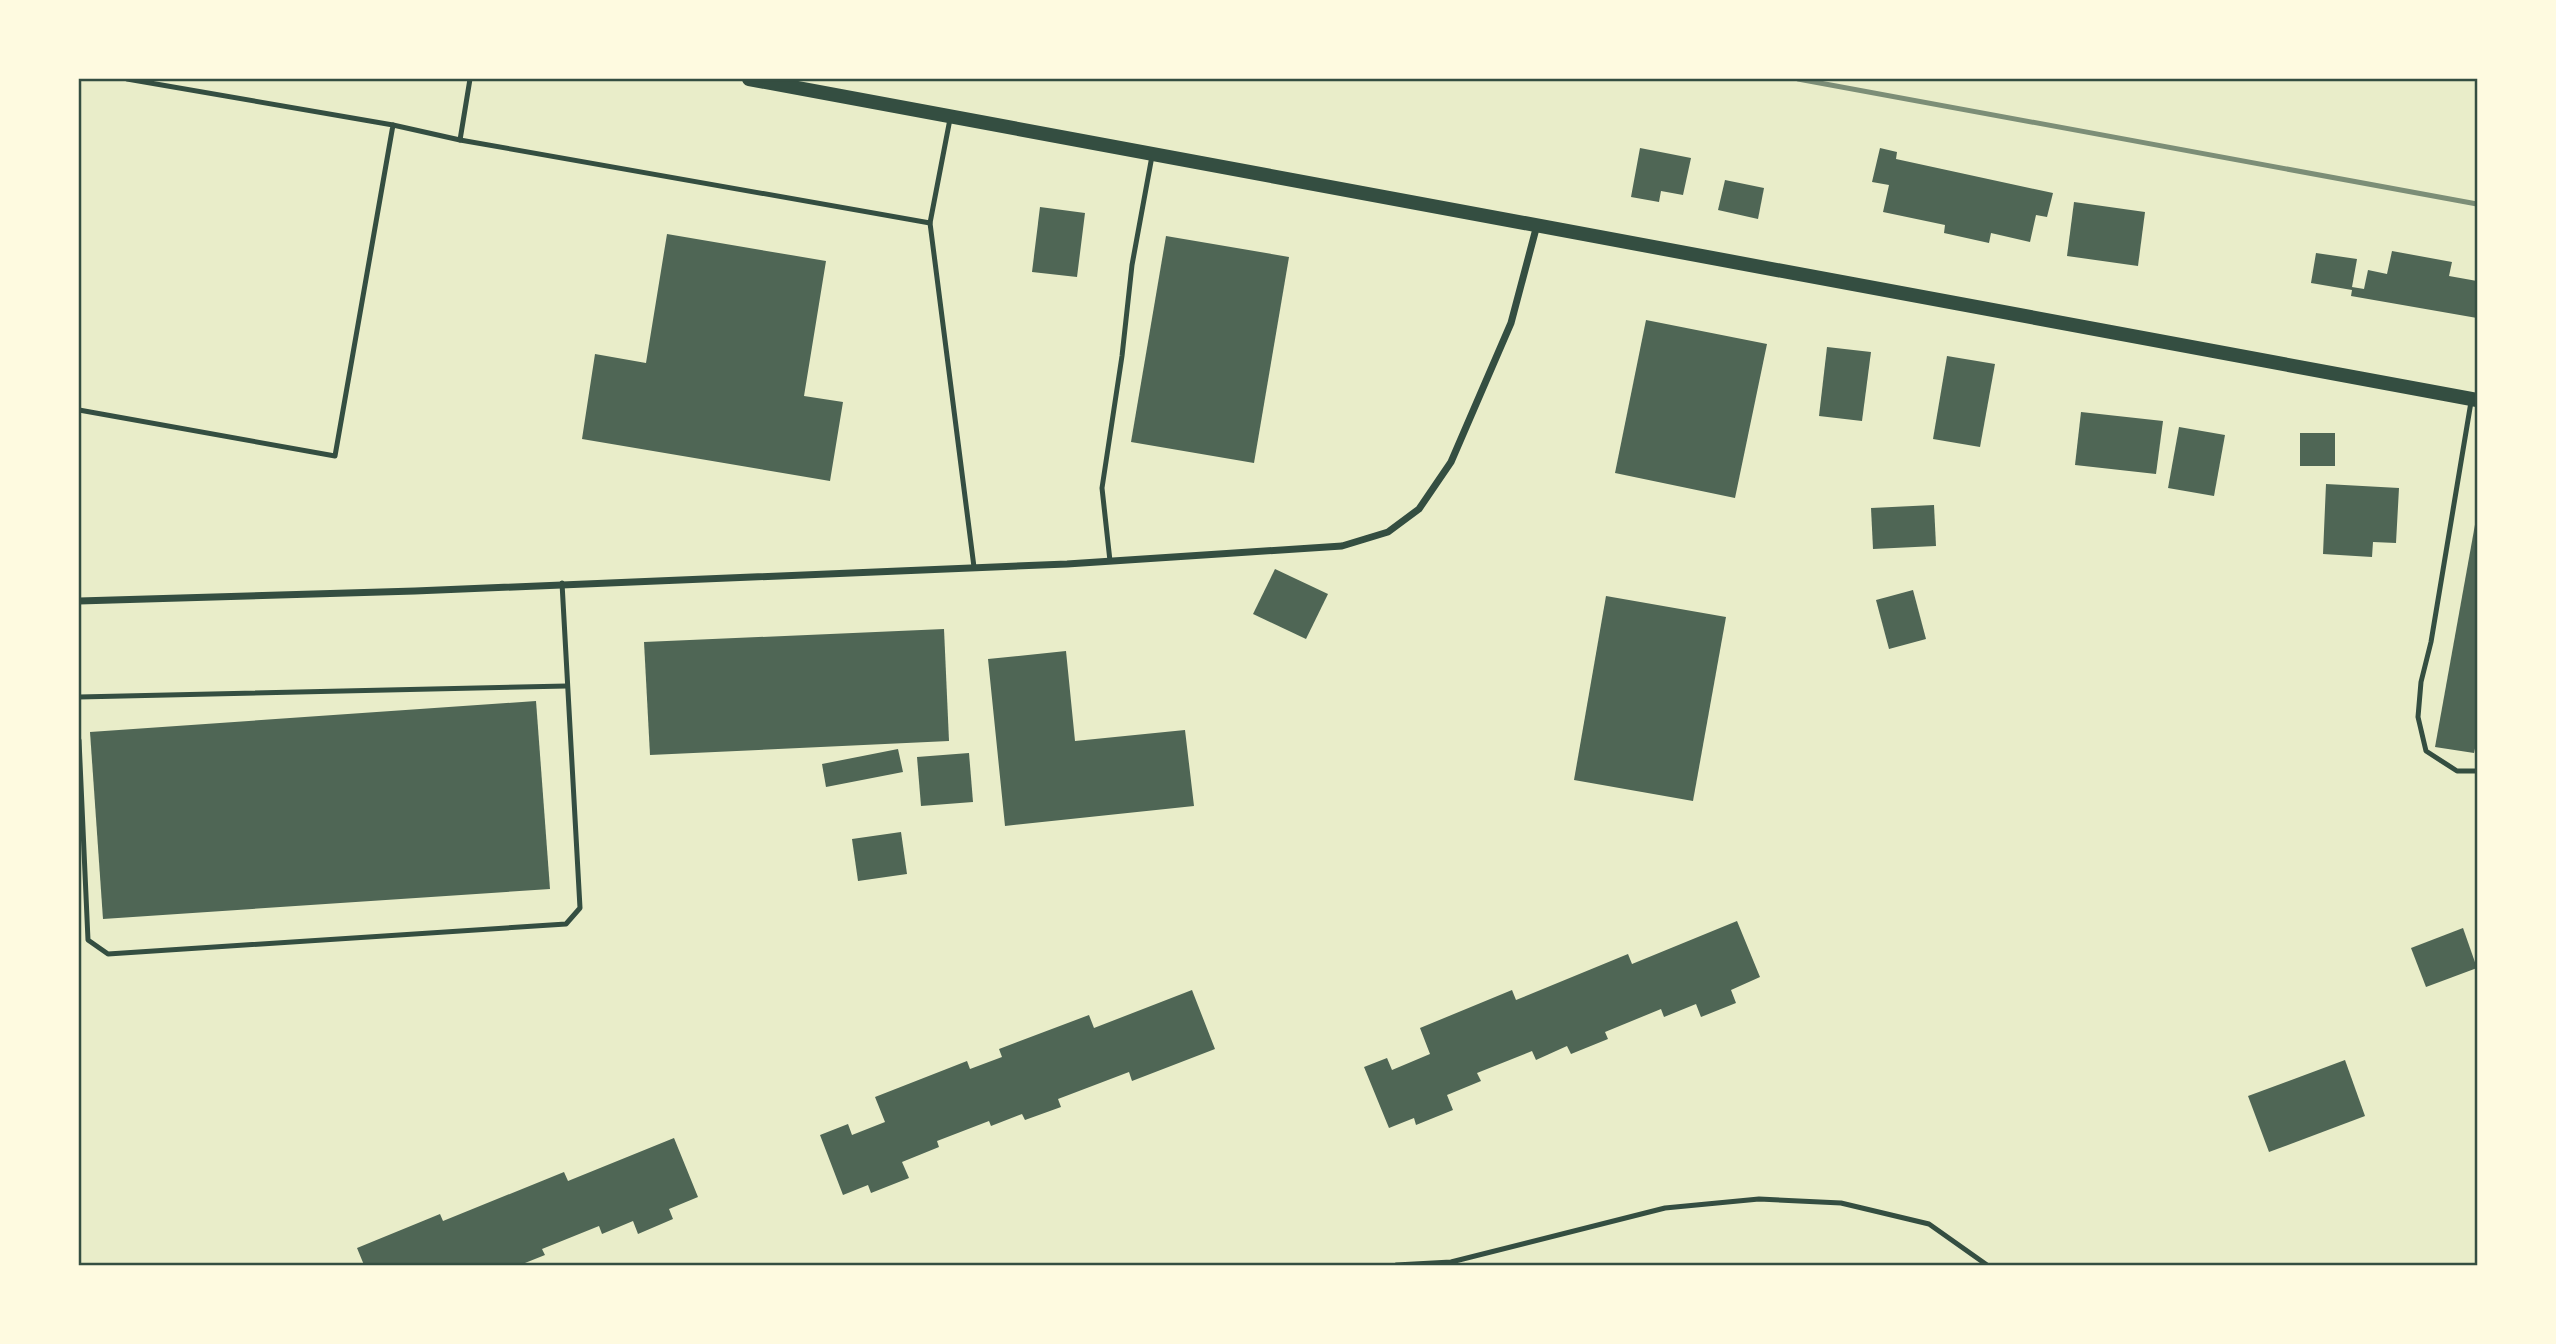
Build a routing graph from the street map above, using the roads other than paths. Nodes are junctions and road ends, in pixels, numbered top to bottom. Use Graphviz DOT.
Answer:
graph roads {
  1 [pos="127,79"];
  2 [pos="470,79"];
  3 [pos="749,79"];
  4 [pos="951,116"];
  5 [pos="393,125"];
  6 [pos="460,140"];
  7 [pos="1152,153"];
  8 [pos="930,223"];
  9 [pos="1538,225"];
  10 [pos="2474,399"];
  11 [pos="79,411"];
  12 [pos="1110,561"];
  13 [pos="974,567"];
  14 [pos="562,583"];
  15 [pos="79,601"];
  16 [pos="567,685"];
  17 [pos="79,697"];
  18 [pos="79,740"];
  19 [pos="2477,771"];
  20 [pos="1396,1265"];
  21 [pos="1987,1265"];
  1 -- 5 [label="lane"];
  2 -- 6 [label="lane"];
  3 -- 4 [label="main road"];
  4 -- 7 [label="main road"];
  4 -- 8 [label="lane"];
  5 -- 6 [label="lane"];
  5 -- 11 [label="lane"];
  6 -- 8 [label="lane"];
  7 -- 9 [label="main road"];
  7 -- 12 [label="lane"];
  8 -- 13 [label="lane"];
  9 -- 10 [label="main road"];
  9 -- 12 [label="street"];
  10 -- 19 [label="lane"];
  12 -- 13 [label="street"];
  13 -- 14 [label="street"];
  14 -- 15 [label="street"];
  14 -- 16 [label="lane"];
  16 -- 17 [label="lane"];
  16 -- 18 [label="lane"];
  20 -- 21 [label="lane"];
}
